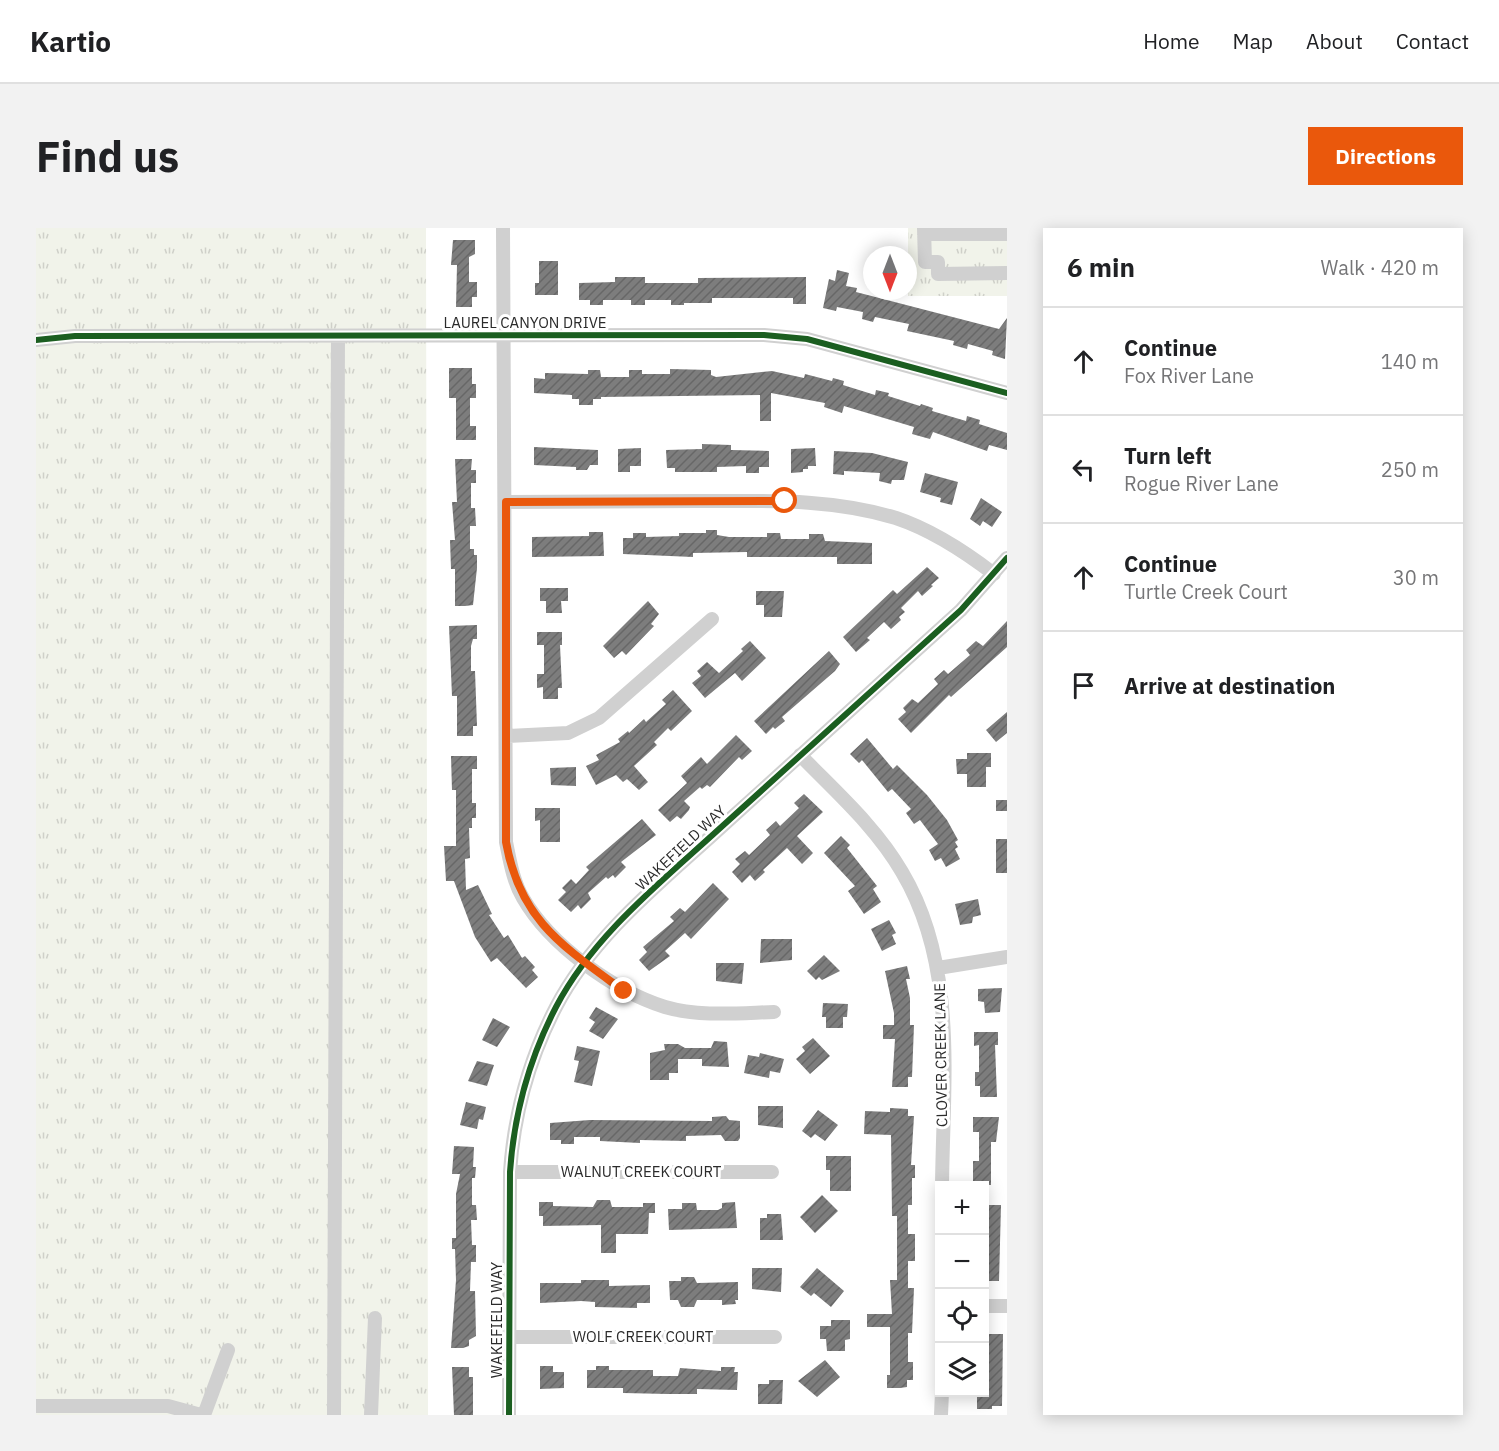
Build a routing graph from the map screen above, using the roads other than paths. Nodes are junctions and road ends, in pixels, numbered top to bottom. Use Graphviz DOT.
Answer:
graph roads {
  1 [pos="503,228"];
  2 [pos="924,231"];
  3 [pos="1007,234"];
  4 [pos="1007,273"];
  5 [pos="504,335"];
  6 [pos="338,336"];
  7 [pos="36,340"];
  8 [pos="1007,393"];
  9 [pos="506,502"];
  10 [pos="1007,558"];
  11 [pos="994,574"];
  12 [pos="712,619"];
  13 [pos="507,736"];
  14 [pos="800,755"];
  15 [pos="1007,957"];
  16 [pos="584,962"];
  17 [pos="938,968"];
  18 [pos="774,1012"];
  19 [pos="510,1172"];
  20 [pos="772,1172"];
  21 [pos="942,1181"];
  22 [pos="989,1306"];
  23 [pos="1007,1306"];
  24 [pos="375,1317"];
  25 [pos="510,1337"];
  26 [pos="776,1337"];
  27 [pos="228,1350"];
  28 [pos="942,1397"];
  29 [pos="36,1406"];
  30 [pos="202,1415"];
  31 [pos="334,1415"];
  32 [pos="372,1415"];
  33 [pos="508,1415"];
  34 [pos="942,1415"];
  1 -- 5 [label="street"];
  2 -- 3 [label="street"];
  2 -- 4 [label="street"];
  5 -- 6 [label="street, LAUREL CANYON DRIVE"];
  5 -- 8 [label="street, LAUREL CANYON DRIVE"];
  5 -- 9 [label="street"];
  6 -- 7 [label="street, LAUREL CANYON DRIVE"];
  6 -- 31 [label="street"];
  9 -- 11 [label="street"];
  9 -- 13 [label="street"];
  10 -- 11 [label="street, WAKEFIELD WAY"];
  11 -- 14 [label="street, WAKEFIELD WAY"];
  12 -- 13 [label="street"];
  13 -- 16 [label="street"];
  14 -- 16 [label="street, WAKEFIELD WAY"];
  14 -- 17 [label="street, CLOVER CREEK LANE"];
  15 -- 17 [label="street"];
  16 -- 18 [label="street"];
  16 -- 19 [label="street, WAKEFIELD WAY"];
  17 -- 21 [label="street, CLOVER CREEK LANE"];
  19 -- 20 [label="street, WALNUT CREEK COURT"];
  19 -- 25 [label="street, WAKEFIELD WAY"];
  22 -- 23 [label="street"];
  24 -- 32 [label="street"];
  25 -- 26 [label="street, WOLF CREEK COURT"];
  25 -- 33 [label="street, WAKEFIELD WAY"];
  27 -- 30 [label="street"];
  28 -- 34 [label="street"];
  29 -- 30 [label="street"];
}
